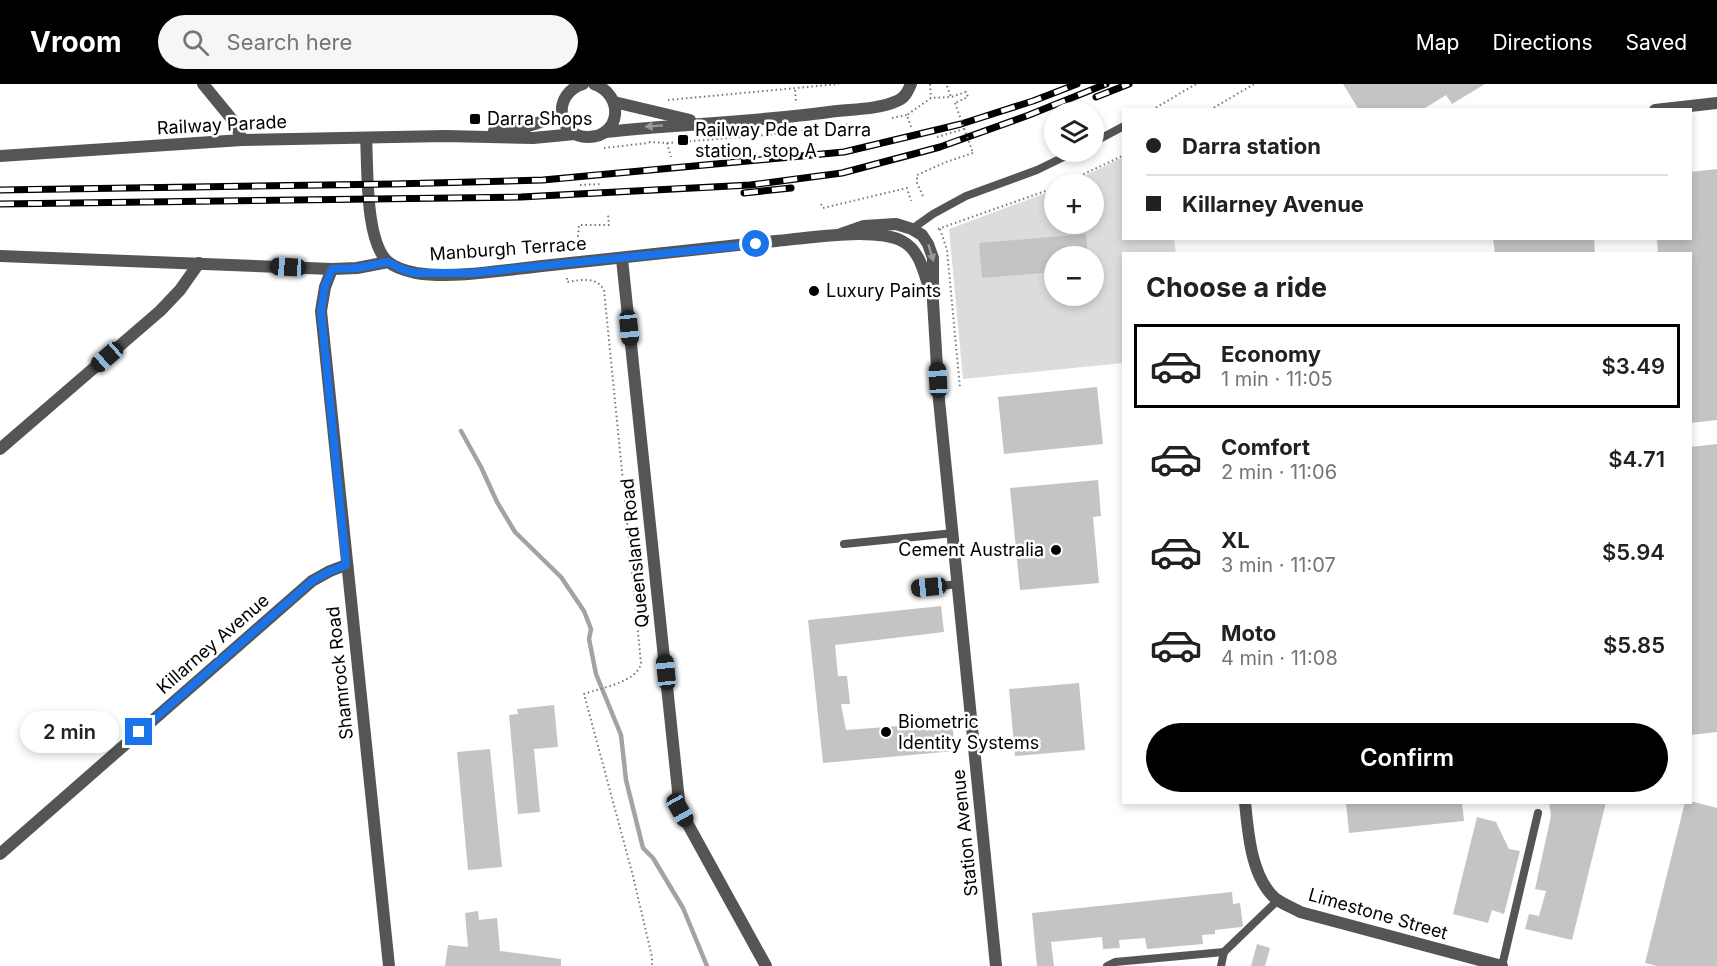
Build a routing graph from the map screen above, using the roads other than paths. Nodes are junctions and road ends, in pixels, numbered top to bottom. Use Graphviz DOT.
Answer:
graph roads {
  1 [pos="203,84"];
  2 [pos="583,84"];
  3 [pos="594,84"];
  4 [pos="570,88"];
  5 [pos="910,88"];
  6 [pos="611,93"];
  7 [pos="1717,103"];
  8 [pos="1673,108"];
  9 [pos="562,115"];
  10 [pos="703,123"];
  11 [pos="1122,127"];
  12 [pos="605,132"];
  13 [pos="575,134"];
  14 [pos="445,136"];
  15 [pos="1104,137"];
  16 [pos="366,138"];
  17 [pos="242,140"];
  18 [pos="0,156"];
  19 [pos="1053,162"];
  20 [pos="912,229"];
  21 [pos="841,234"];
  22 [pos="903,241"];
  23 [pos="0,256"];
  24 [pos="622,259"];
  25 [pos="388,262"];
  26 [pos="199,263"];
  27 [pos="332,269"];
  28 [pos="933,301"];
  29 [pos="0,449"];
  30 [pos="954,533"];
  31 [pos="844,544"];
  32 [pos="346,565"];
  33 [pos="958,584"];
  34 [pos="917,589"];
  35 [pos="1245,804"];
  36 [pos="1538,813"];
  37 [pos="0,854"];
  38 [pos="1278,900"];
  39 [pos="1224,952"];
  40 [pos="389,966"];
  41 [pos="766,966"];
  42 [pos="996,966"];
  43 [pos="1107,966"];
  44 [pos="1221,966"];
  45 [pos="1502,966"];
  1 -- 17 [label="street"];
  2 -- 4 [label="street"];
  3 -- 6 [label="street"];
  4 -- 9 [label="street"];
  5 -- 10 [label="street"];
  6 -- 10 [label="street"];
  6 -- 12 [label="street"];
  7 -- 8 [label="street"];
  9 -- 13 [label="street"];
  9 -- 14 [label="street, Railway Parade"];
  10 -- 12 [label="street, one-way"];
  11 -- 15 [label="lane"];
  12 -- 13 [label="street, Railway Parade"];
  13 -- 14 [label="street, Railway Parade"];
  14 -- 16 [label="street, Railway Parade"];
  16 -- 17 [label="street, Railway Parade"];
  16 -- 25 [label="street"];
  17 -- 18 [label="street, Railway Parade"];
  19 -- 20 [label="lane"];
  20 -- 21 [label="street, Manburgh Terrace"];
  20 -- 28 [label="street, Station Avenue, one-way"];
  21 -- 22 [label="street, Manburgh Terrace"];
  21 -- 24 [label="street, Manburgh Terrace"];
  22 -- 28 [label="street, Station Avenue"];
  23 -- 26 [label="street, Manburgh Terrace"];
  24 -- 25 [label="street, Manburgh Terrace"];
  24 -- 41 [label="street, Queensland Road"];
  25 -- 27 [label="street, Manburgh Terrace"];
  26 -- 27 [label="street, Manburgh Terrace"];
  26 -- 29 [label="street"];
  27 -- 32 [label="street, Shamrock Road"];
  28 -- 30 [label="street, Station Avenue"];
  30 -- 31 [label="lane"];
  30 -- 33 [label="street, Station Avenue"];
  32 -- 37 [label="street, Killarney Avenue"];
  32 -- 40 [label="street, Shamrock Road"];
  33 -- 34 [label="lane"];
  33 -- 42 [label="street, Station Avenue"];
  35 -- 38 [label="street, Limestone Street"];
  36 -- 45 [label="lane"];
  38 -- 39 [label="lane"];
  38 -- 45 [label="street, Limestone Street"];
  39 -- 43 [label="lane"];
  39 -- 44 [label="lane"];
}
